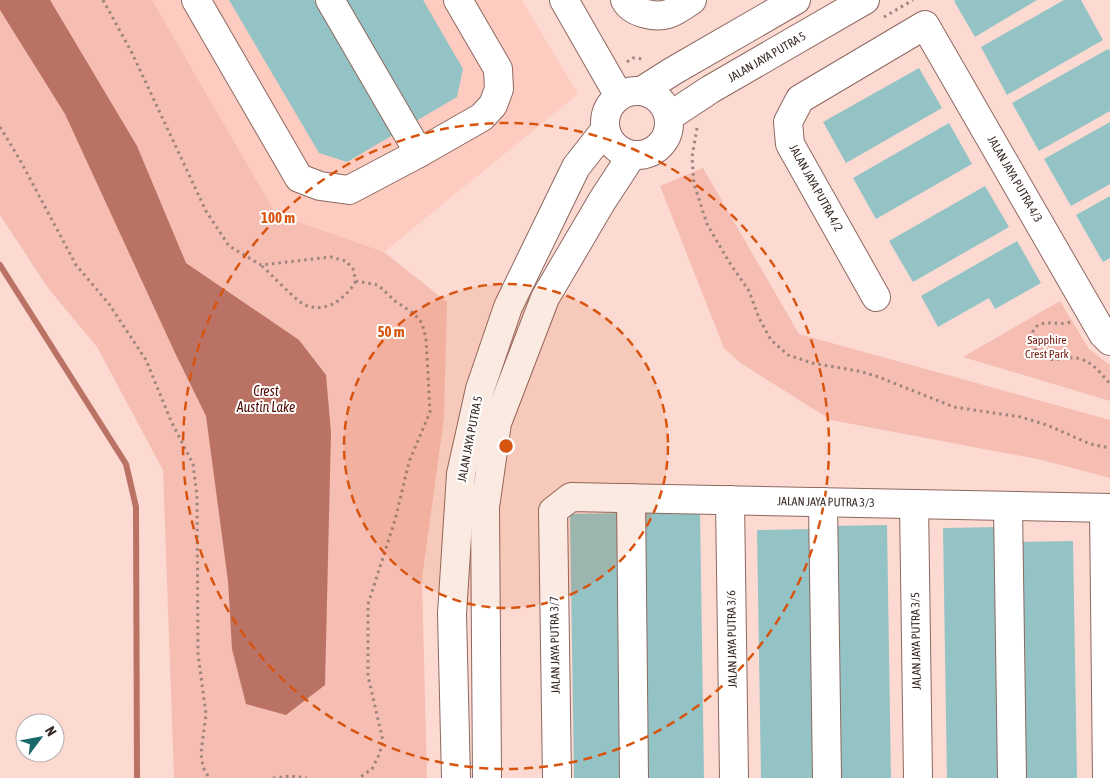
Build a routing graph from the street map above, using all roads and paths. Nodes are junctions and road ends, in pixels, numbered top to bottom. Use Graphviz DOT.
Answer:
graph roads {
  1 [pos="103,0"];
  2 [pos="196,0"];
  3 [pos="330,0"];
  4 [pos="458,0"];
  5 [pos="564,0"];
  6 [pos="625,0"];
  7 [pos="692,0"];
  8 [pos="796,0"];
  9 [pos="865,0"];
  10 [pos="925,25"];
  11 [pos="631,93"];
  12 [pos="670,116"];
  13 [pos="0,127"];
  14 [pos="605,130"];
  15 [pos="419,153"];
  16 [pos="632,155"];
  17 [pos="262,265"];
  18 [pos="356,281"];
  19 [pos="876,297"];
  20 [pos="1090,310"];
  21 [pos="1106,338"];
  22 [pos="1110,384"];
  23 [pos="631,498"];
  24 [pos="730,500"];
  25 [pos="823,502"];
  26 [pos="914,504"];
  27 [pos="1008,506"];
  28 [pos="1107,508"];
  29 [pos="553,511"];
  30 [pos="209,778"];
  31 [pos="273,778"];
  32 [pos="307,778"];
  33 [pos="358,778"];
  34 [pos="456,778"];
  35 [pos="487,778"];
  36 [pos="557,778"];
  37 [pos="634,778"];
  38 [pos="734,778"];
  39 [pos="827,778"];
  40 [pos="918,778"];
  41 [pos="1012,778"];
  42 [pos="1107,778"];
  1 -- 17 [label="path"];
  2 -- 15 [label="street"];
  3 -- 15 [label="street"];
  4 -- 15 [label="street"];
  5 -- 11 [label="street"];
  6 -- 7 [label="street"];
  8 -- 11 [label="street"];
  9 -- 12 [label="street, JALAN JAYA PUTRA 5"];
  10 -- 19 [label="street, JALAN JAYA PUTRA 4/2"];
  10 -- 20 [label="street, JALAN JAYA PUTRA 4/3"];
  11 -- 12 [label="street"];
  11 -- 14 [label="street"];
  12 -- 16 [label="street"];
  13 -- 30 [label="path"];
  14 -- 16 [label="street"];
  14 -- 34 [label="street, JALAN JAYA PUTRA 5"];
  16 -- 35 [label="street, JALAN JAYA PUTRA 5"];
  17 -- 18 [label="path"];
  17 -- 18 [label="path"];
  18 -- 33 [label="path"];
  20 -- 21 [label="street, JALAN JAYA PUTRA 4/3"];
  20 -- 22 [label="path"];
  23 -- 24 [label="street, JALAN JAYA PUTRA 3/3"];
  23 -- 29 [label="street, JALAN JAYA PUTRA 3/3"];
  23 -- 37 [label="street"];
  24 -- 25 [label="street, JALAN JAYA PUTRA 3/3"];
  24 -- 38 [label="street, JALAN JAYA PUTRA 3/6"];
  25 -- 26 [label="street, JALAN JAYA PUTRA 3/3"];
  25 -- 39 [label="street"];
  26 -- 27 [label="street, JALAN JAYA PUTRA 3/3"];
  26 -- 40 [label="street, JALAN JAYA PUTRA 3/5"];
  27 -- 28 [label="street, JALAN JAYA PUTRA 3/3"];
  27 -- 41 [label="street"];
  28 -- 42 [label="street"];
  29 -- 36 [label="street, JALAN JAYA PUTRA 3/7"];
  31 -- 32 [label="path"];
}
